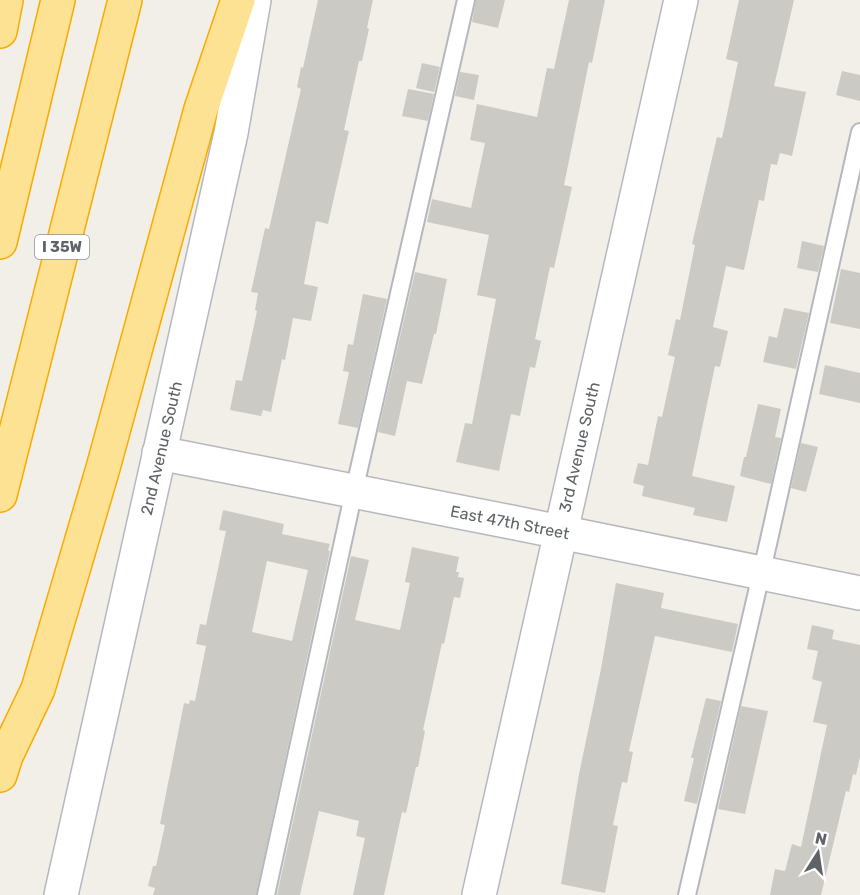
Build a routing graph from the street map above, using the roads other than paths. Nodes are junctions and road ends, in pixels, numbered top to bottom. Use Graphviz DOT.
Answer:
graph roads {
  1 [pos="6,0"];
  2 [pos="58,0"];
  3 [pos="125,0"];
  4 [pos="238,0"];
  5 [pos="254,0"];
  6 [pos="466,0"];
  7 [pos="681,0"];
  8 [pos="0,31"];
  9 [pos="860,132"];
  10 [pos="0,242"];
  11 [pos="159,453"];
  12 [pos="354,491"];
  13 [pos="0,495"];
  14 [pos="560,532"];
  15 [pos="762,573"];
  16 [pos="860,593"];
  17 [pos="0,776"];
  18 [pos="60,895"];
  19 [pos="266,895"];
  20 [pos="479,895"];
  21 [pos="687,895"];
  1 -- 8 [label="highway"];
  2 -- 10 [label="highway"];
  3 -- 13 [label="highway, I 35W"];
  4 -- 17 [label="highway"];
  5 -- 11 [label="street, 2nd Avenue South"];
  6 -- 12 [label="lane"];
  7 -- 14 [label="street, 3rd Avenue South"];
  9 -- 15 [label="lane"];
  11 -- 12 [label="street, East 47th Street"];
  11 -- 18 [label="street, 2nd Avenue South"];
  12 -- 14 [label="street, East 47th Street"];
  12 -- 19 [label="lane"];
  14 -- 15 [label="street, East 47th Street"];
  14 -- 20 [label="street, 3rd Avenue South"];
  15 -- 16 [label="street, East 47th Street"];
  15 -- 21 [label="lane"];
}
